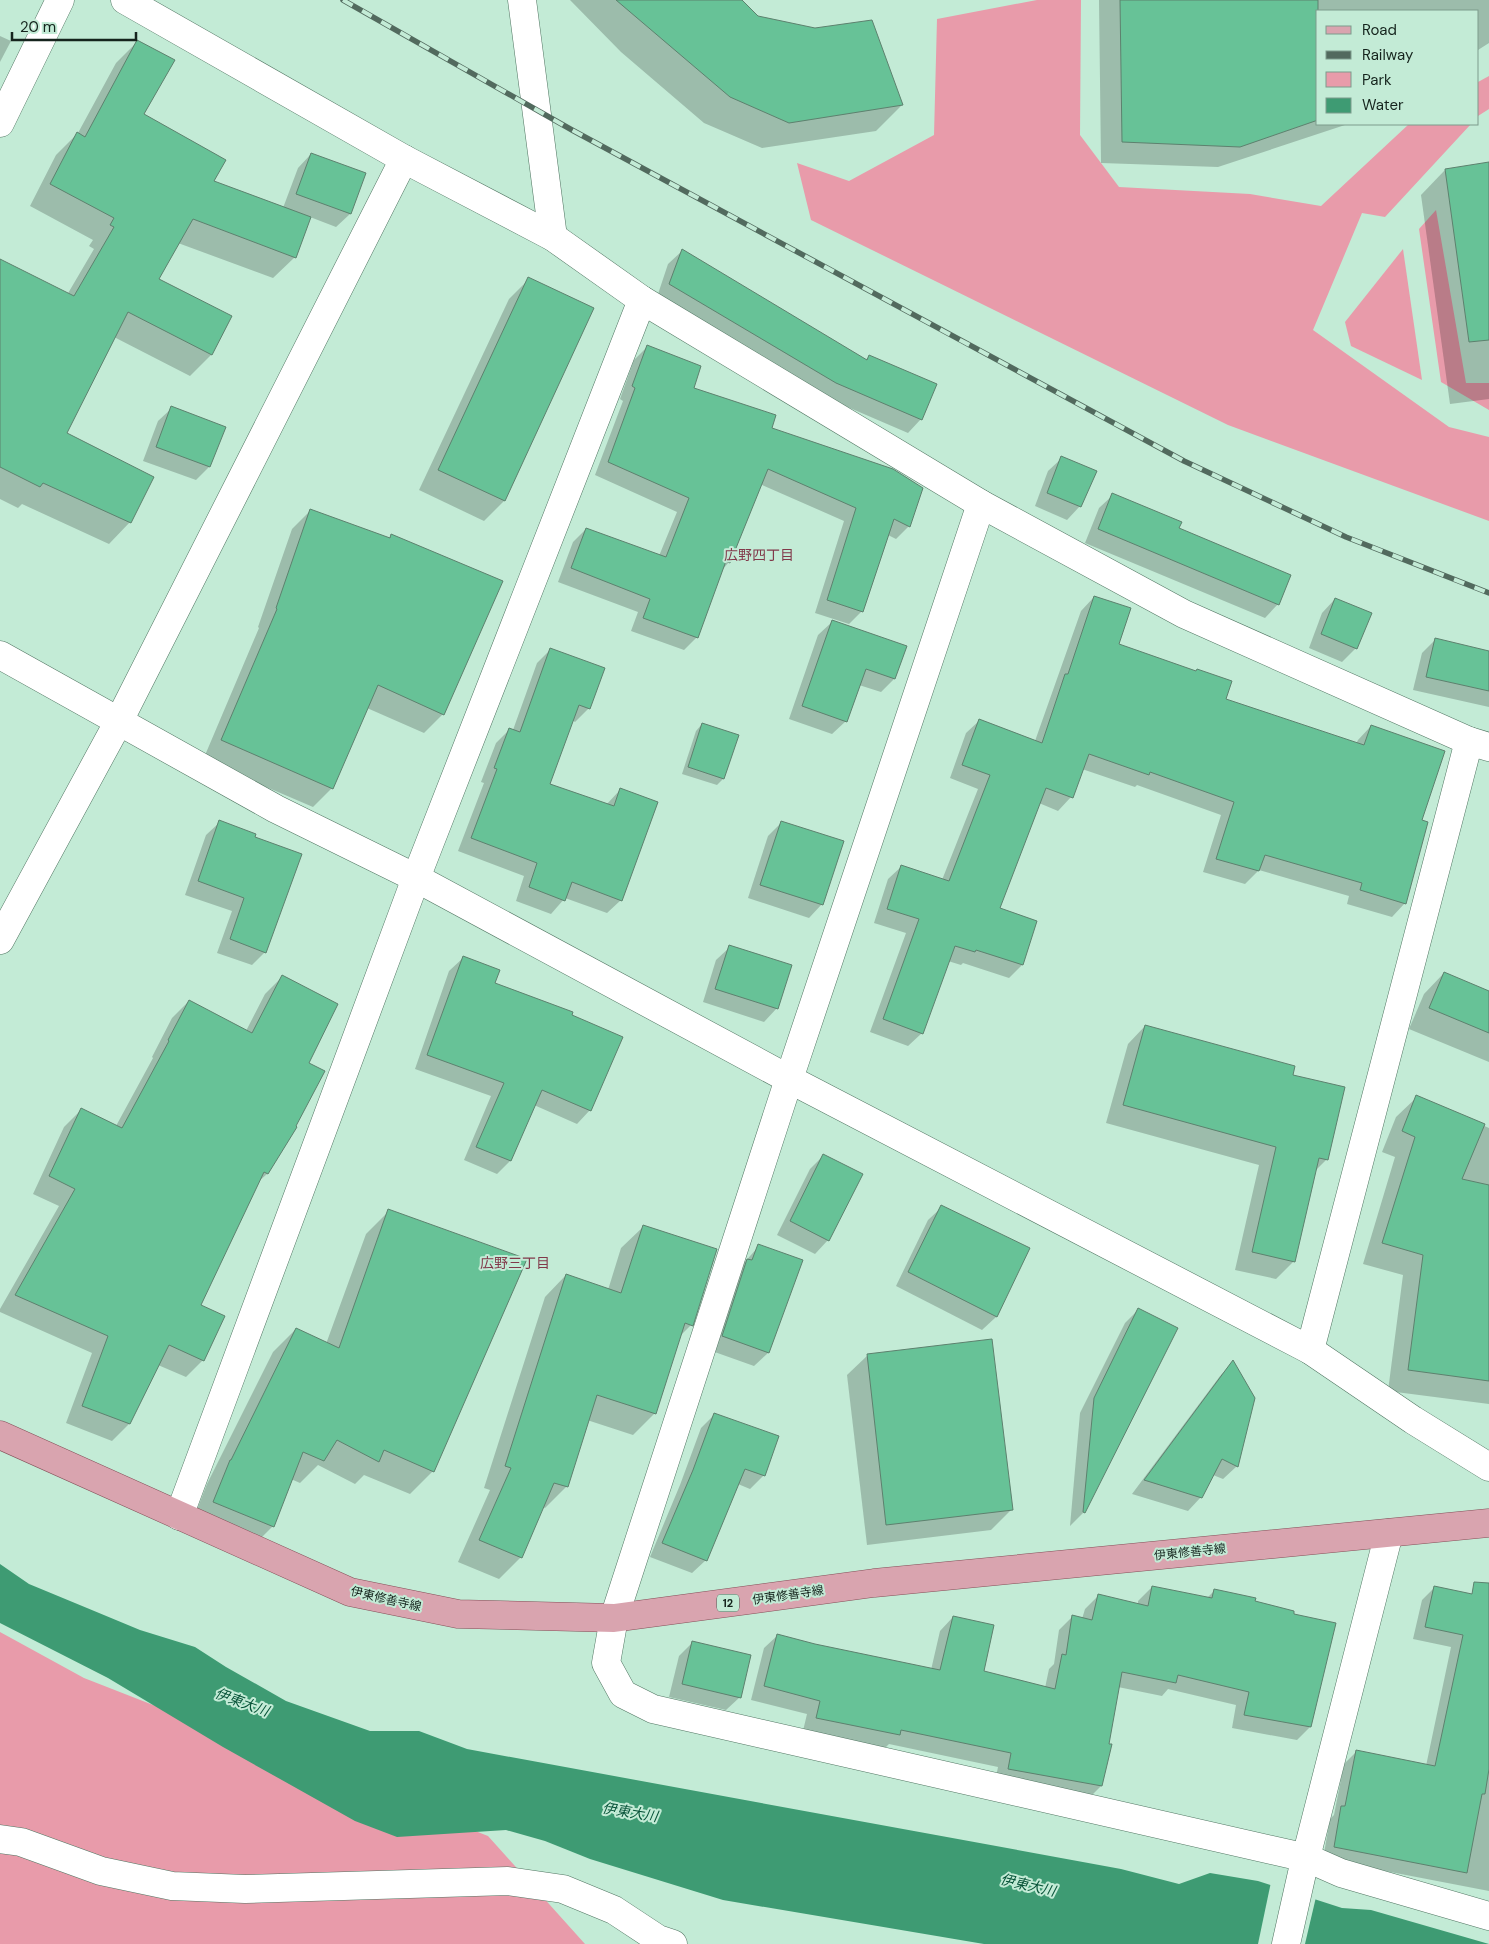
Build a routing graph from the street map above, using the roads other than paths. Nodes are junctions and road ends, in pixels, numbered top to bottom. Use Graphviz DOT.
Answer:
graph roads {
  1 [pos="60,0"];
  2 [pos="125,0"];
  3 [pos="522,0"];
  4 [pos="0,123"];
  5 [pos="404,159"];
  6 [pos="553,237"];
  7 [pos="642,300"];
  8 [pos="981,504"];
  9 [pos="0,655"];
  10 [pos="119,722"];
  11 [pos="1479,744"];
  12 [pos="416,878"];
  13 [pos="0,940"];
  14 [pos="789,1079"];
  15 [pos="1310,1350"];
  16 [pos="0,1435"];
  17 [pos="1489,1467"];
  18 [pos="179,1516"];
  19 [pos="1489,1523"];
  20 [pos="1389,1533"];
  21 [pos="614,1618"];
  22 [pos="0,1839"];
  23 [pos="1304,1866"];
  24 [pos="1489,1916"];
  25 [pos="673,1944"];
  26 [pos="1286,1944"];
  1 -- 4 [label="street"];
  2 -- 5 [label="street"];
  3 -- 6 [label="street"];
  5 -- 6 [label="street"];
  5 -- 10 [label="street"];
  6 -- 7 [label="street"];
  7 -- 8 [label="street"];
  7 -- 12 [label="street"];
  8 -- 11 [label="street"];
  8 -- 14 [label="street"];
  9 -- 10 [label="street"];
  10 -- 12 [label="street"];
  10 -- 13 [label="street"];
  11 -- 15 [label="street"];
  12 -- 14 [label="street"];
  12 -- 18 [label="street"];
  14 -- 15 [label="street"];
  14 -- 21 [label="street"];
  15 -- 17 [label="street"];
  16 -- 18 [label="main road, 伊東修善寺線 / 12"];
  18 -- 21 [label="main road, 伊東修善寺線 / 12"];
  19 -- 20 [label="main road, 伊東修善寺線 / 12"];
  20 -- 21 [label="main road, 伊東修善寺線 / 12"];
  20 -- 23 [label="street"];
  21 -- 23 [label="street"];
  22 -- 25 [label="street"];
  23 -- 24 [label="street"];
  23 -- 26 [label="street"];
}
